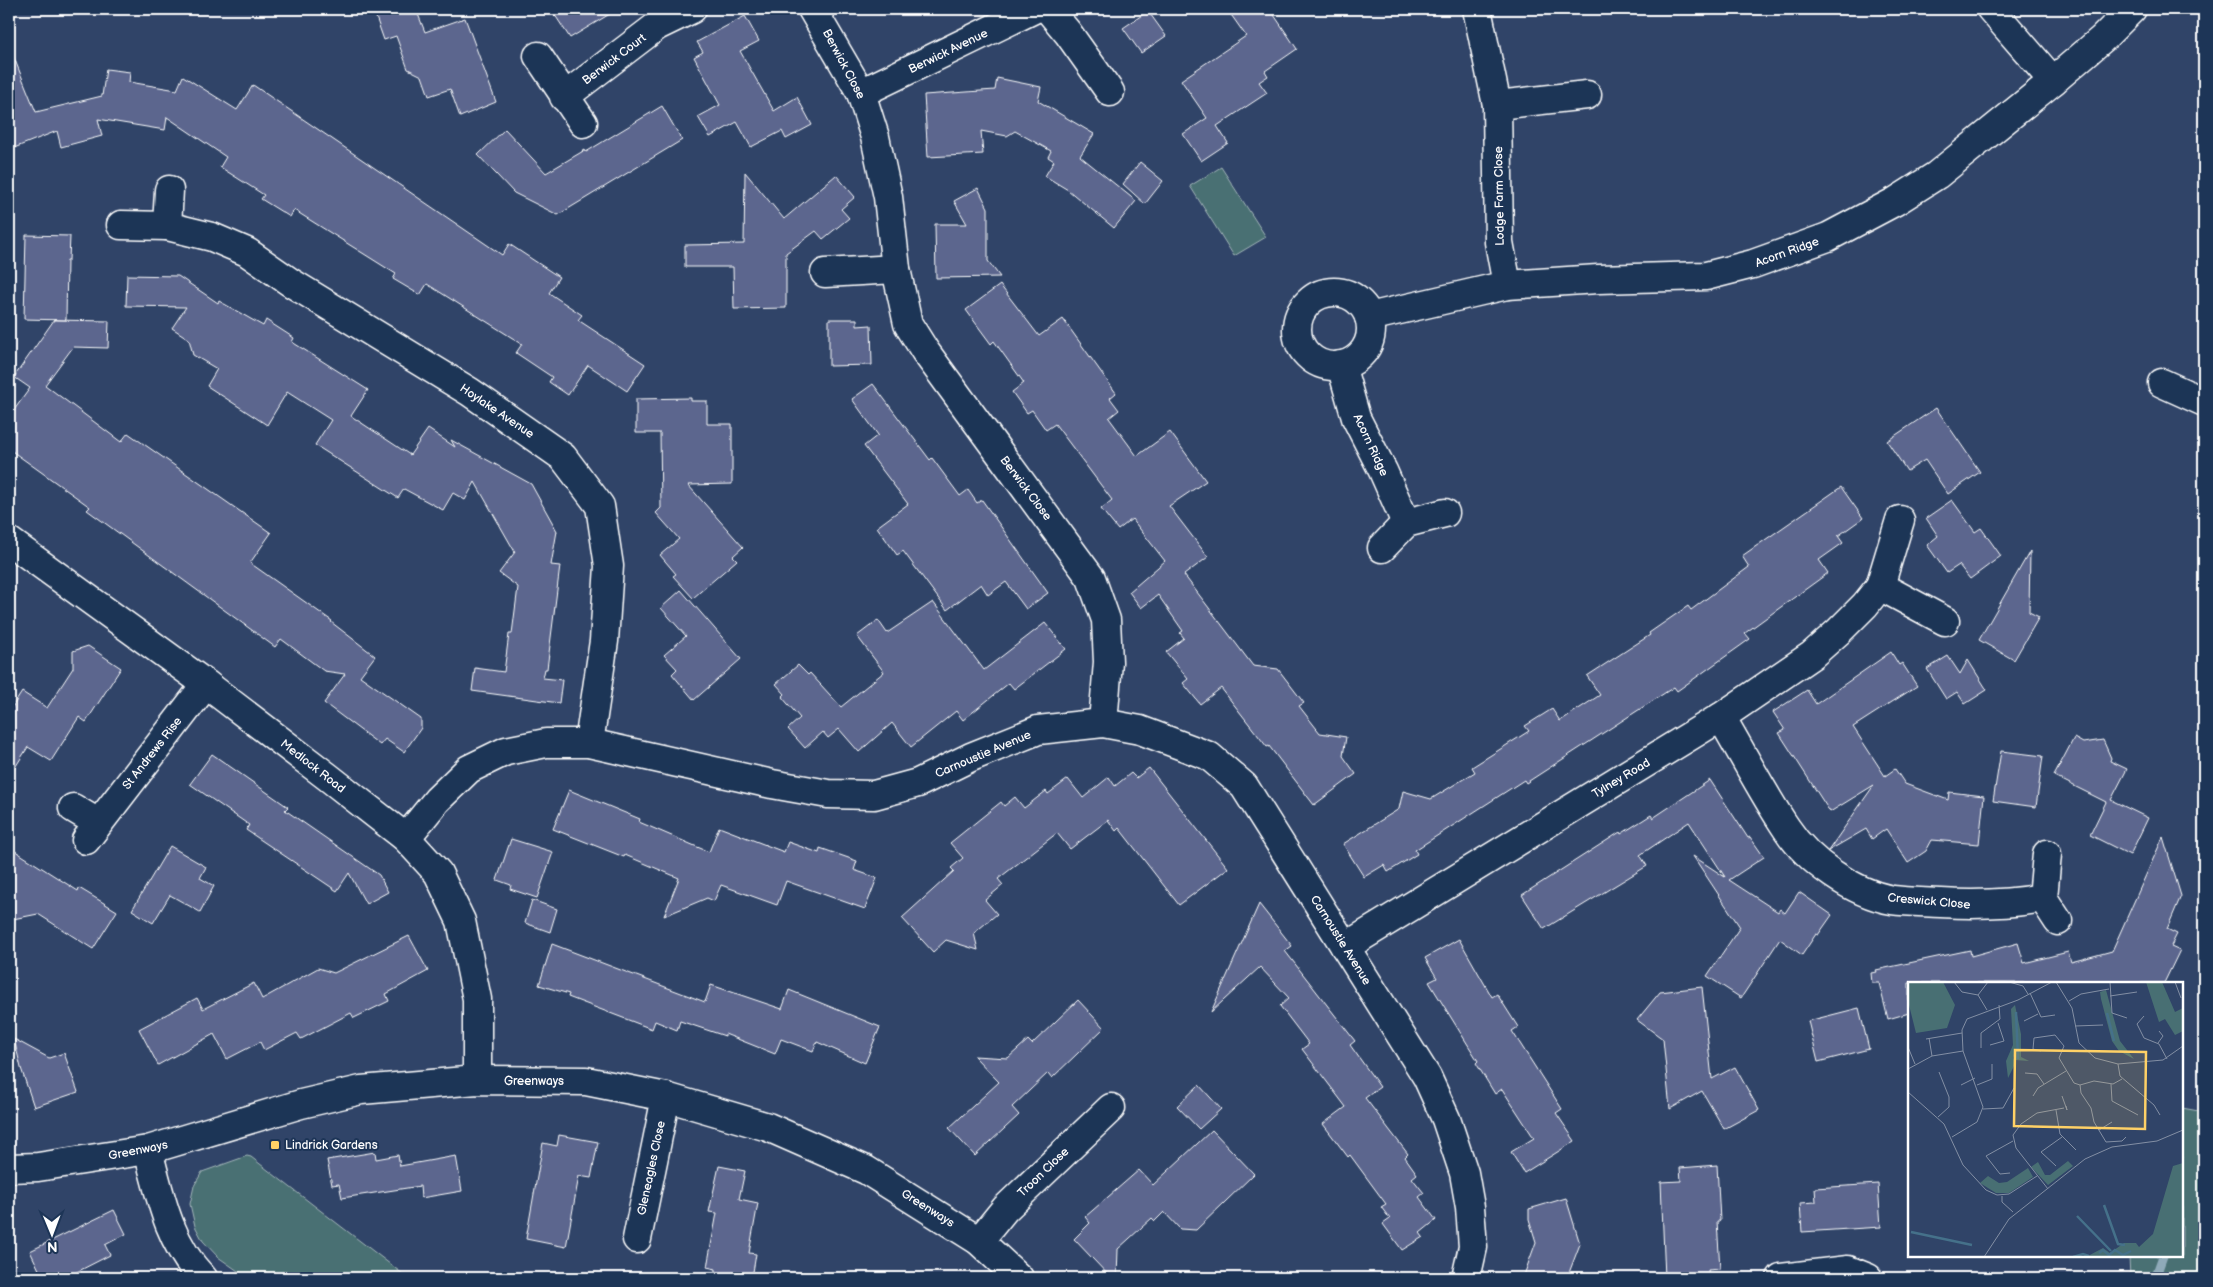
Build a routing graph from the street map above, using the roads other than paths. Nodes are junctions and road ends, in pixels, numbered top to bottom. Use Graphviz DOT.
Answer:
graph roads {
  1 [pos="692,9"];
  2 [pos="812,9"];
  3 [pos="1034,9"];
  4 [pos="1048,9"];
  5 [pos="1477,9"];
  6 [pos="1991,9"];
  7 [pos="2132,9"];
  8 [pos="538,56"];
  9 [pos="2053,81"];
  10 [pos="1110,92"];
  11 [pos="861,93"];
  12 [pos="1587,95"];
  13 [pos="564,97"];
  14 [pos="1497,105"];
  15 [pos="583,123"];
  16 [pos="169,190"];
  17 [pos="121,225"];
  18 [pos="166,226"];
  19 [pos="896,269"];
  20 [pos="825,274"];
  21 [pos="1508,285"];
  22 [pos="1369,317"];
  23 [pos="1341,365"];
  24 [pos="2162,383"];
  25 [pos="2204,402"];
  26 [pos="1445,513"];
  27 [pos="1900,520"];
  28 [pos="1406,523"];
  29 [pos="9,541"];
  30 [pos="1382,548"];
  31 [pos="1880,586"];
  32 [pos="1945,621"];
  33 [pos="206,684"];
  34 [pos="1721,718"];
  35 [pos="1102,723"];
  36 [pos="589,744"];
  37 [pos="73,808"];
  38 [pos="406,838"];
  39 [pos="2047,854"];
  40 [pos="2043,898"];
  41 [pos="2058,921"];
  42 [pos="1345,947"];
  43 [pos="477,1080"];
  44 [pos="666,1097"];
  45 [pos="1110,1108"];
  46 [pos="148,1150"];
  47 [pos="9,1168"];
  48 [pos="636,1239"];
  49 [pos="979,1241"];
  50 [pos="203,1278"];
  51 [pos="1019,1278"];
  52 [pos="1466,1278"];
  53 [pos="1781,1278"];
  54 [pos="1868,1278"];
  1 -- 13 [label="street, Berwick Court"];
  2 -- 11 [label="street, Berwick Close"];
  3 -- 11 [label="street, Berwick Avenue"];
  4 -- 10 [label="street"];
  5 -- 14 [label="street, Lodge Farm Close"];
  6 -- 9 [label="street"];
  7 -- 9 [label="street, Acorn Ridge"];
  8 -- 13 [label="street"];
  9 -- 21 [label="street, Acorn Ridge"];
  11 -- 19 [label="street, Berwick Close"];
  12 -- 14 [label="street"];
  13 -- 15 [label="street"];
  14 -- 21 [label="street, Lodge Farm Close"];
  16 -- 18 [label="street"];
  17 -- 18 [label="street, Hoylake Avenue"];
  18 -- 36 [label="street, Hoylake Avenue"];
  19 -- 20 [label="street"];
  19 -- 35 [label="street, Berwick Close"];
  21 -- 22 [label="street, Acorn Ridge"];
  22 -- 23 [label="street"];
  22 -- 23 [label="street"];
  23 -- 28 [label="street, Acorn Ridge"];
  24 -- 25 [label="street"];
  26 -- 28 [label="street"];
  27 -- 31 [label="street, Tylney Road"];
  28 -- 30 [label="street"];
  29 -- 33 [label="street, Medlock Road"];
  31 -- 32 [label="street"];
  31 -- 34 [label="street, Tylney Road"];
  33 -- 37 [label="street, St Andrews Rise"];
  33 -- 38 [label="street, Medlock Road"];
  34 -- 40 [label="street, Creswick Close"];
  34 -- 42 [label="street, Tylney Road"];
  35 -- 36 [label="street, Carnoustie Avenue"];
  35 -- 42 [label="street, Carnoustie Avenue"];
  36 -- 38 [label="street, Carnoustie Avenue"];
  38 -- 43 [label="street, Medlock Road"];
  39 -- 40 [label="street"];
  40 -- 41 [label="street"];
  42 -- 52 [label="street, Carnoustie Avenue"];
  43 -- 44 [label="street, Greenways"];
  43 -- 46 [label="street, Greenways"];
  44 -- 48 [label="street, Gleneagles Close"];
  44 -- 49 [label="street, Greenways"];
  45 -- 49 [label="street, Troon Close"];
  46 -- 47 [label="street, Greenways"];
  46 -- 50 [label="street"];
  49 -- 51 [label="street, Greenways"];
  53 -- 54 [label="street"];
}
